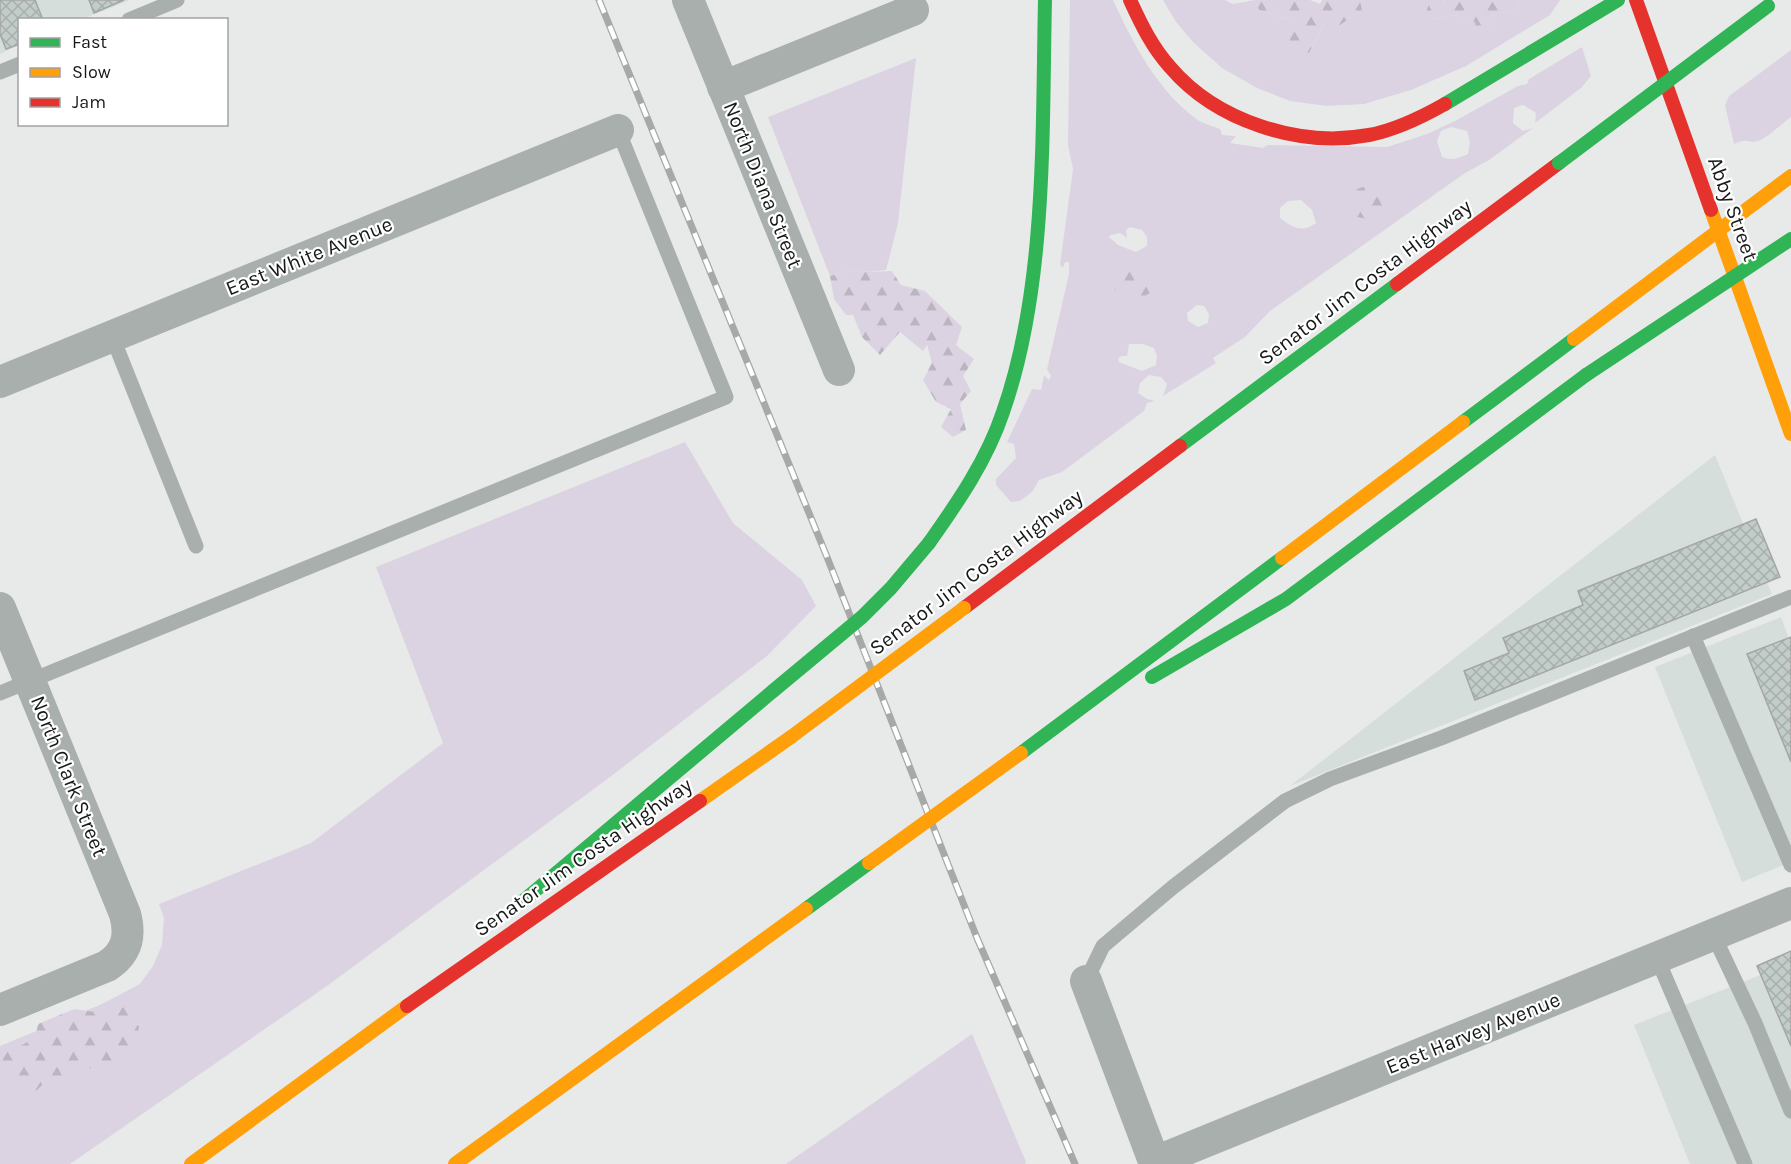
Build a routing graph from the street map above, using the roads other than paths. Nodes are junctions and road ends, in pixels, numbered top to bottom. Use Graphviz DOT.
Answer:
graph roads {
  1 [pos="177,0"];
  2 [pos="688,0"];
  3 [pos="1045,0"];
  4 [pos="1130,0"];
  5 [pos="1618,0"];
  6 [pos="1635,0"];
  7 [pos="1771,3"];
  8 [pos="913,10"];
  9 [pos="134,18"];
  10 [pos="18,65"];
  11 [pos="0,72"];
  12 [pos="723,87"];
  13 [pos="618,130"];
  14 [pos="1791,176"];
  15 [pos="1791,239"];
  16 [pos="112,336"];
  17 [pos="839,370"];
  18 [pos="0,382"];
  19 [pos="1791,434"];
  20 [pos="196,546"];
  21 [pos="1791,597"];
  22 [pos="0,608"];
  23 [pos="1693,636"];
  24 [pos="30,681"];
  25 [pos="1143,682"];
  26 [pos="0,693"];
  27 [pos="1123,694"];
  28 [pos="1021,753"];
  29 [pos="1791,865"];
  30 [pos="1791,903"];
  31 [pos="510,912"];
  32 [pos="1713,934"];
  33 [pos="474,942"];
  34 [pos="1657,958"];
  35 [pos="1086,981"];
  36 [pos="0,1010"];
  37 [pos="356,1042"];
  38 [pos="1791,1111"];
  39 [pos="1155,1163"];
  40 [pos="191,1164"];
  41 [pos="454,1164"];
  42 [pos="1744,1164"];
  1 -- 9 [label="lane"];
  2 -- 12 [label="street, North Diana Street"];
  3 -- 31 [label="main road, bridge"];
  4 -- 5 [label="main road"];
  6 -- 19 [label="main road, Abby Street"];
  7 -- 37 [label="main road, Senator Jim Costa Highway, bridge"];
  8 -- 12 [label="street"];
  10 -- 11 [label="lane"];
  12 -- 17 [label="street, North Diana Street"];
  13 -- 16 [label="street, East White Avenue"];
  13 -- 24 [label="lane"];
  14 -- 28 [label="main road, bridge"];
  15 -- 25 [label="main road, bridge"];
  16 -- 18 [label="street, East White Avenue"];
  16 -- 20 [label="lane"];
  21 -- 23 [label="lane"];
  22 -- 24 [label="street, North Clark Street"];
  23 -- 29 [label="lane"];
  23 -- 35 [label="lane"];
  24 -- 26 [label="lane"];
  24 -- 36 [label="street, North Clark Street"];
  27 -- 28 [label="main road"];
  28 -- 41 [label="main road, bridge"];
  30 -- 32 [label="street, East Harvey Avenue"];
  32 -- 34 [label="street, East Harvey Avenue"];
  32 -- 38 [label="lane"];
  33 -- 37 [label="main road"];
  34 -- 39 [label="street, East Harvey Avenue"];
  34 -- 42 [label="lane"];
  35 -- 39 [label="street"];
  37 -- 40 [label="main road, Senator Jim Costa Highway"];
}
